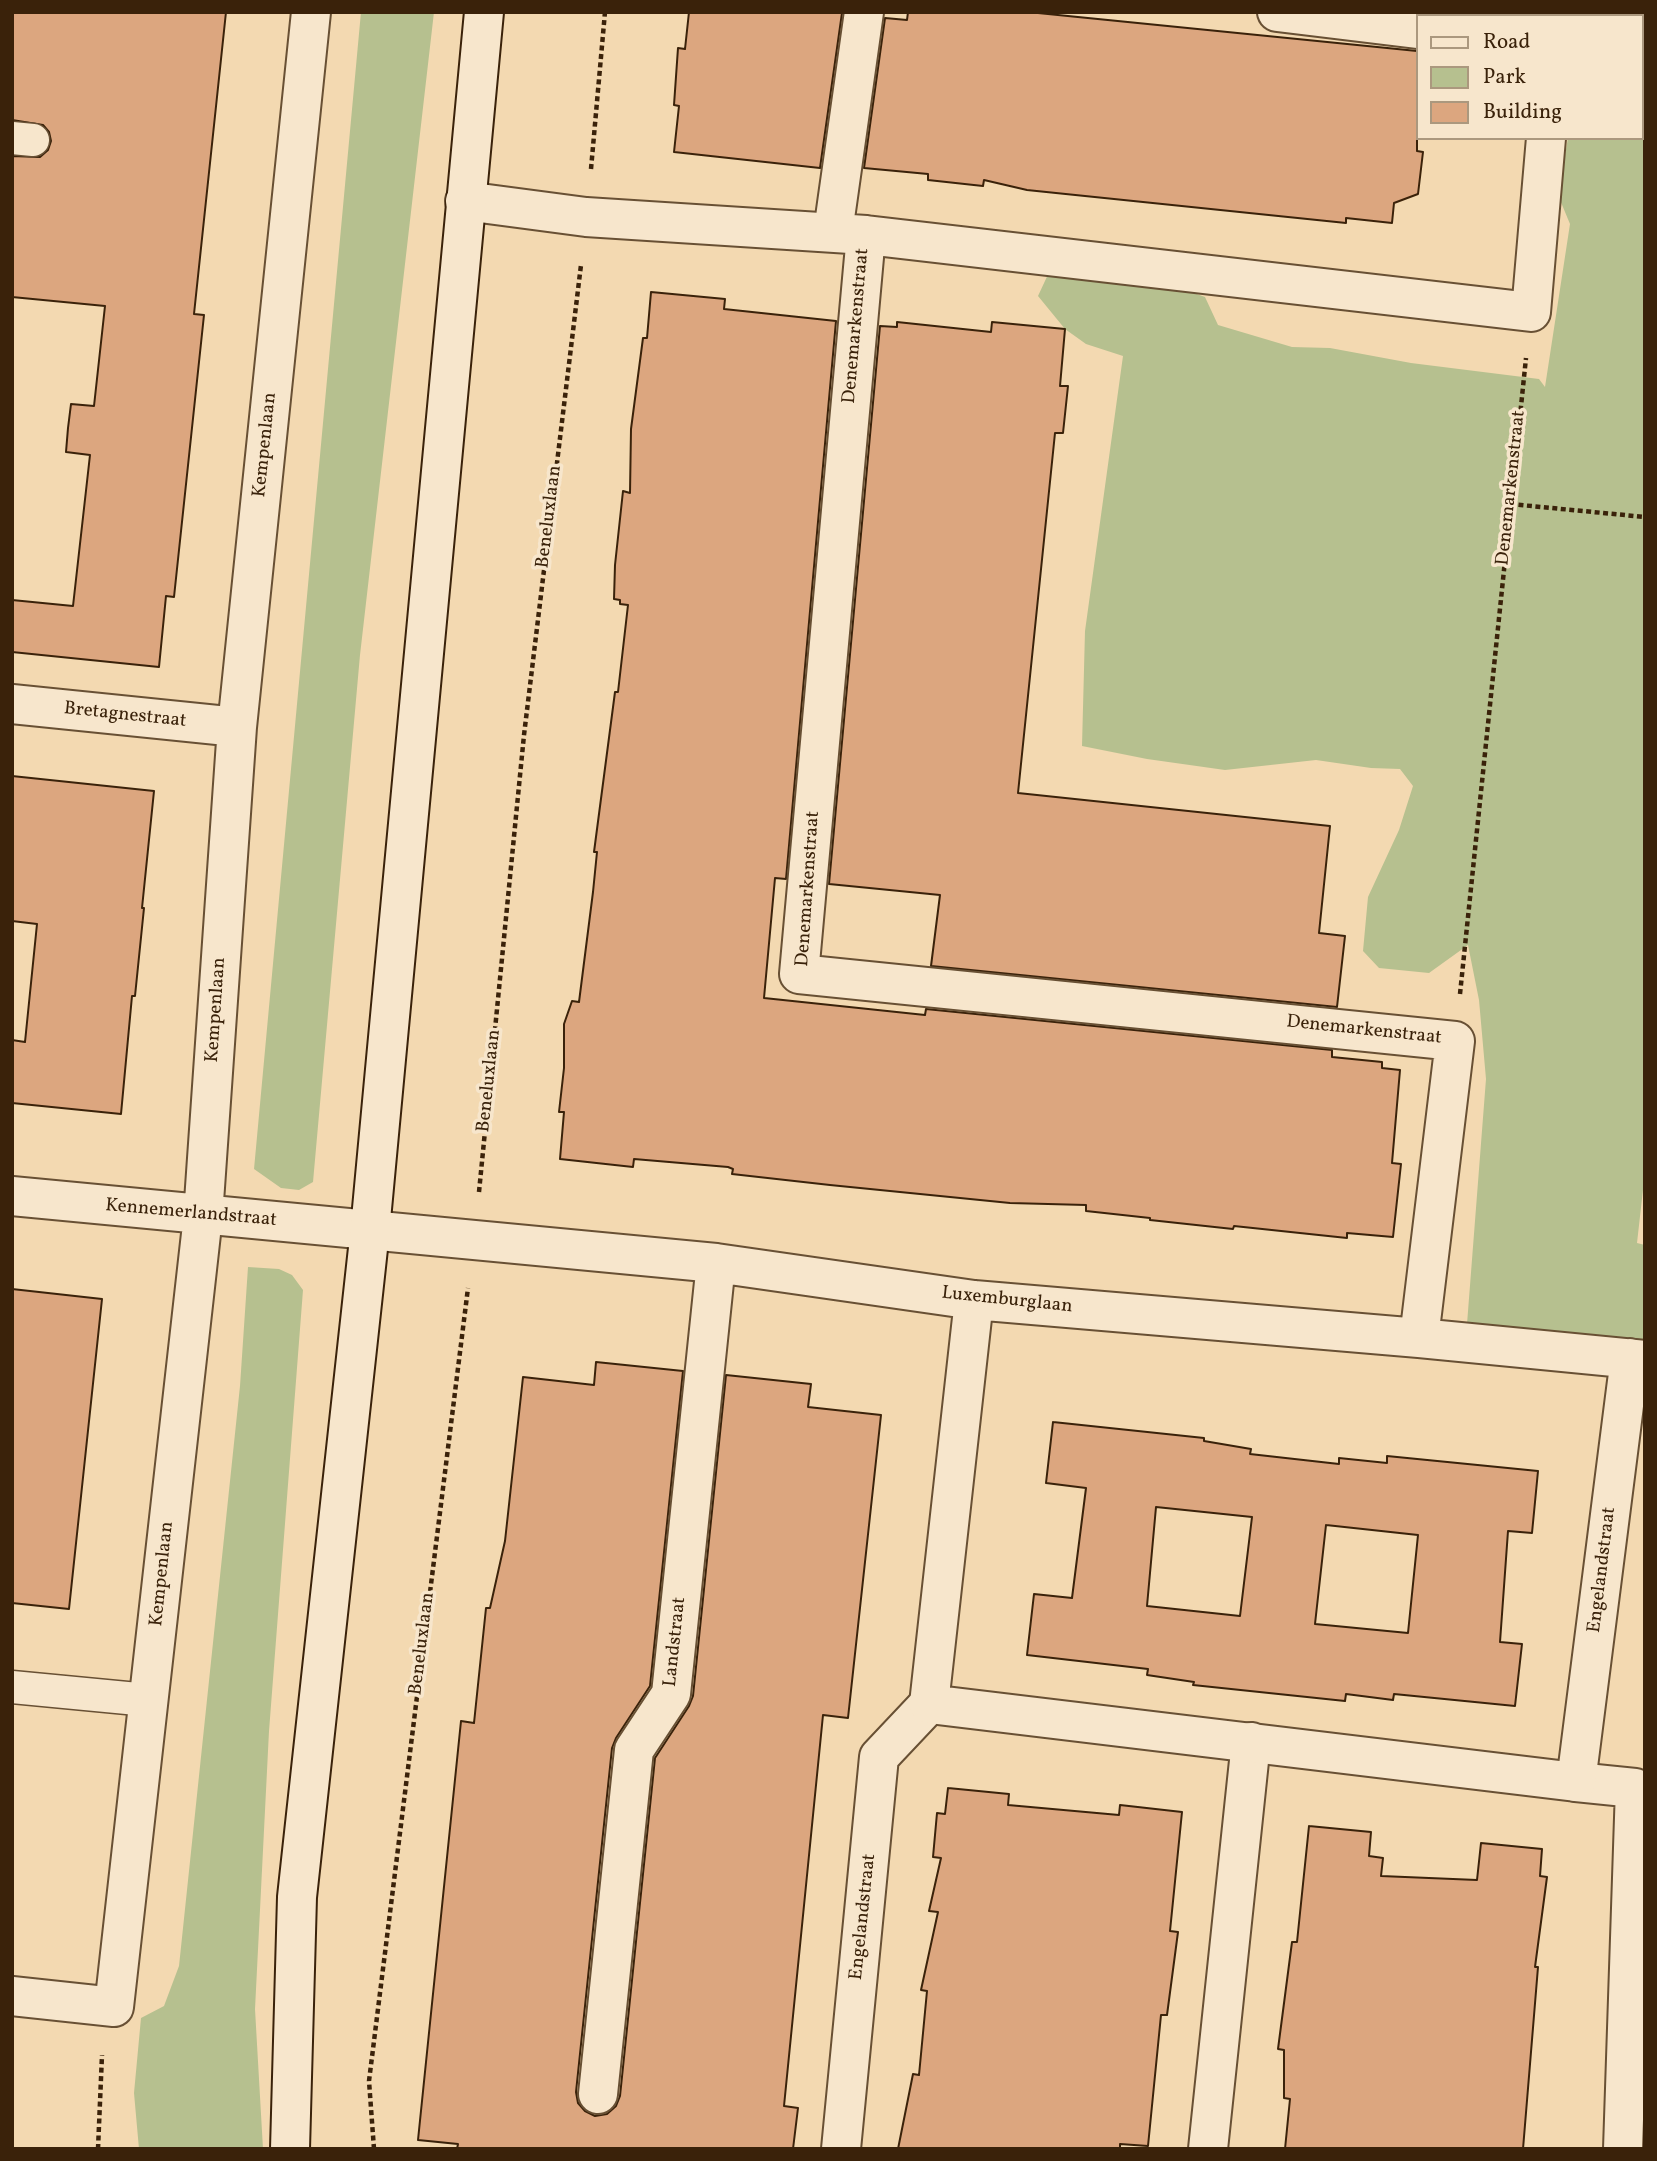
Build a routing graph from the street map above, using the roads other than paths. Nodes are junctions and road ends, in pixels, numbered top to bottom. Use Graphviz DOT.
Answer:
graph roads {
  1 [pos="311,12"];
  2 [pos="484,12"];
  3 [pos="864,12"];
  4 [pos="1277,12"];
  5 [pos="1416,29"];
  6 [pos="1546,140"];
  7 [pos="465,201"];
  8 [pos="849,233"];
  9 [pos="12,704"];
  10 [pos="237,727"];
  11 [pos="12,1196"];
  12 [pos="203,1216"];
  13 [pos="370,1230"];
  14 [pos="716,1263"];
  15 [pos="974,1300"];
  16 [pos="1419,1338"];
  17 [pos="1637,1359"];
  18 [pos="12,1687"];
  19 [pos="148,1700"];
  20 [pos="929,1704"];
  21 [pos="1251,1742"];
  22 [pos="1576,1782"];
  23 [pos="12,1996"];
  24 [pos="598,2094"];
  25 [pos="290,2149"];
  26 [pos="841,2149"];
  27 [pos="1208,2149"];
  28 [pos="1623,2149"];
  1 -- 10 [label="street, Kempenlaan"];
  2 -- 7 [label="street"];
  3 -- 8 [label="street, Denemarkenstraat"];
  4 -- 5 [label="street"];
  6 -- 8 [label="street, Denemarkenstraat"];
  7 -- 8 [label="street, Denemarkenstraat"];
  7 -- 13 [label="street"];
  8 -- 16 [label="street, Denemarkenstraat"];
  9 -- 10 [label="street, Bretagnestraat"];
  10 -- 12 [label="street, Kempenlaan"];
  11 -- 12 [label="street, Kennemerlandstraat"];
  12 -- 13 [label="street, Kennemerlandstraat"];
  12 -- 19 [label="street, Kempenlaan"];
  13 -- 14 [label="street, Luxemburglaan"];
  13 -- 25 [label="street"];
  14 -- 15 [label="street, Luxemburglaan"];
  14 -- 24 [label="street, Landstraat"];
  15 -- 16 [label="street, Luxemburglaan"];
  15 -- 20 [label="street"];
  16 -- 17 [label="street, Luxemburglaan"];
  17 -- 22 [label="street, Engelandstraat"];
  18 -- 19 [label="lane"];
  19 -- 23 [label="street, Kempenlaan"];
  20 -- 21 [label="street"];
  20 -- 26 [label="street, Engelandstraat"];
  21 -- 22 [label="street"];
  21 -- 27 [label="street"];
  22 -- 28 [label="street"];
}
